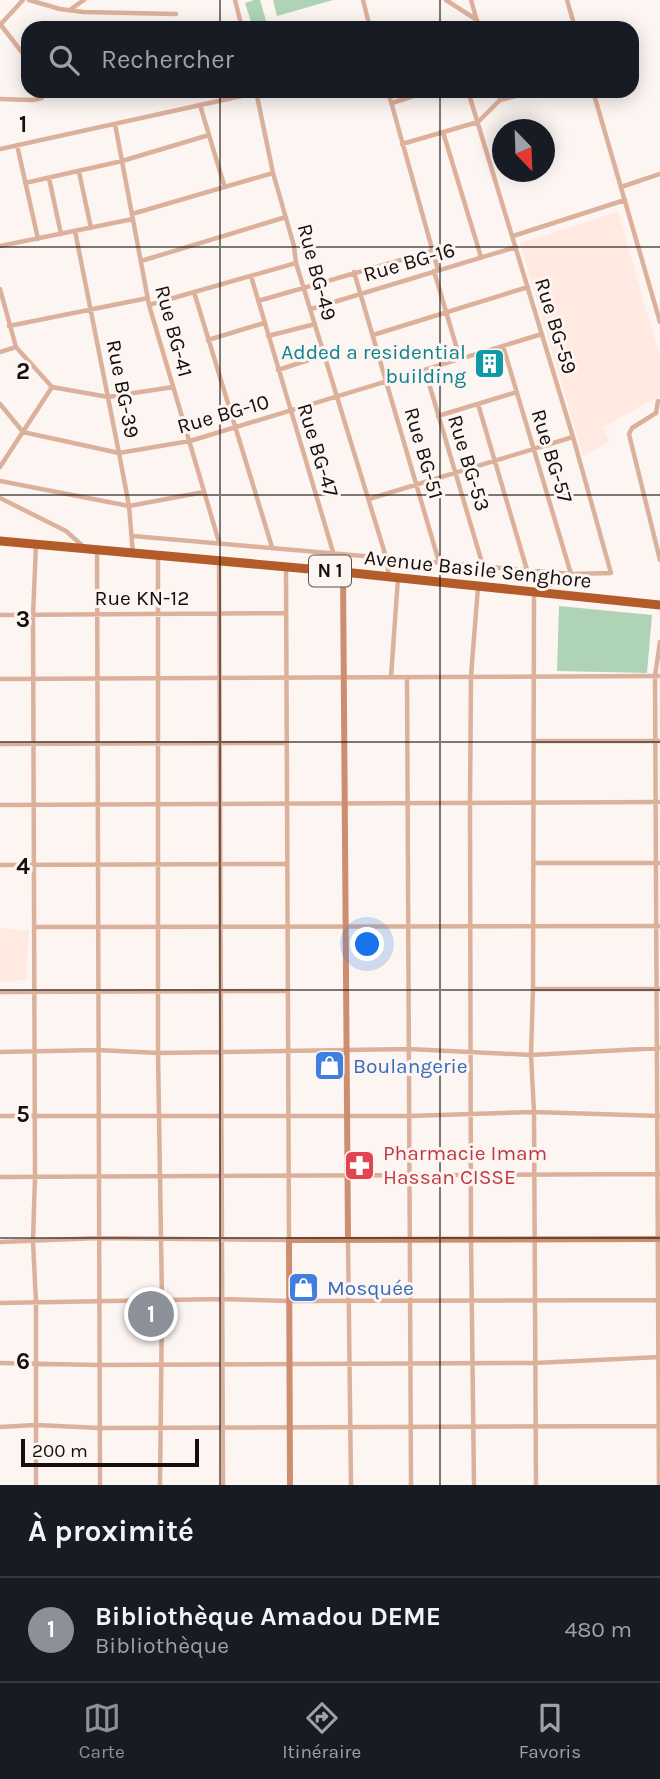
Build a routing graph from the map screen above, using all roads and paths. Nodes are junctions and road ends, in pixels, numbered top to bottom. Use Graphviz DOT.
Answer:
graph roads {
  1 [pos="23,0"];
  2 [pos="29,0"];
  3 [pos="85,0"];
  4 [pos="234,0"];
  5 [pos="363,0"];
  6 [pos="446,0"];
  7 [pos="471,0"];
  8 [pos="569,1"];
  9 [pos="69,10"];
  10 [pos="176,14"];
  11 [pos="477,20"];
  12 [pos="240,21"];
  13 [pos="368,21"];
  14 [pos="573,21"];
  15 [pos="0,25"];
  16 [pos="21,51"];
  17 [pos="42,98"];
  18 [pos="230,98"];
  19 [pos="257,98"];
  20 [pos="390,98"];
  21 [pos="407,98"];
  22 [pos="470,98"];
  23 [pos="508,98"];
  24 [pos="595,98"];
  25 [pos="0,99"];
  26 [pos="500,100"];
  27 [pos="392,103"];
  28 [pos="200,105"];
  29 [pos="478,122"];
  30 [pos="115,124"];
  31 [pos="443,132"];
  32 [pos="209,135"];
  33 [pos="402,144"];
  34 [pos="17,145"];
  35 [pos="0,149"];
  36 [pos="122,161"];
  37 [pos="79,172"];
  38 [pos="273,173"];
  39 [pos="660,174"];
  40 [pos="49,178"];
  41 [pos="25,183"];
  42 [pos="224,186"];
  43 [pos="621,187"];
  44 [pos="625,200"];
  45 [pos="132,217"];
  46 [pos="286,217"];
  47 [pos="91,228"];
  48 [pos="75,231"];
  49 [pos="61,234"];
  50 [pos="513,236"];
  51 [pos="38,239"];
  52 [pos="0,246"];
  53 [pos="516,247"];
  54 [pos="432,251"];
  55 [pos="481,257"];
  56 [pos="141,261"];
  57 [pos="296,262"];
  58 [pos="436,270"];
  59 [pos="354,272"];
  60 [pos="251,276"];
  61 [pos="304,287"];
  62 [pos="528,287"];
  63 [pos="0,289"];
  64 [pos="194,292"];
  65 [pos="360,293"];
  66 [pos="148,298"];
  67 [pos="258,301"];
  68 [pos="2,303"];
  69 [pos="149,306"];
  70 [pos="310,309"];
  71 [pos="91,310"];
  72 [pos="446,312"];
  73 [pos="660,322"];
  74 [pos="264,323"];
  75 [pos="315,324"];
  76 [pos="9,326"];
  77 [pos="542,334"];
  78 [pos="373,335"];
  79 [pos="268,336"];
  80 [pos="208,340"];
  81 [pos="503,346"];
  82 [pos="16,347"];
  83 [pos="0,352"];
  84 [pos="324,355"];
  85 [pos="460,359"];
  86 [pos="278,370"];
  87 [pos="425,370"];
  88 [pos="386,381"];
  89 [pos="52,387"];
  90 [pos="173,387"];
  91 [pos="517,393"];
  92 [pos="108,397"];
  93 [pos="337,397"];
  94 [pos="658,401"];
  95 [pos="0,404"];
  96 [pos="478,404"];
  97 [pos="290,411"];
  98 [pos="438,416"];
  99 [pos="235,428"];
  100 [pos="23,432"];
  101 [pos="573,437"];
  102 [pos="190,441"];
  103 [pos="534,449"];
  104 [pos="119,453"];
  105 [pos="495,460"];
  106 [pos="0,467"];
  107 [pos="455,472"];
  108 [pos="0,481"];
  109 [pos="416,484"];
  110 [pos="204,492"];
  111 [pos="0,498"];
  112 [pos="369,499"];
  113 [pos="128,506"];
  114 [pos="132,536"];
  115 [pos="0,541"];
  116 [pos="219,542"];
  117 [pos="37,544"];
  118 [pos="272,547"];
  119 [pos="86,549"];
  120 [pos="97,550"];
  121 [pos="333,552"];
  122 [pos="133,554"];
  123 [pos="158,556"];
  124 [pos="386,557"];
  125 [pos="660,560"];
  126 [pos="219,562"];
  127 [pos="439,562"];
  128 [pos="483,566"];
  129 [pos="286,567"];
  130 [pos="527,570"];
  131 [pos="343,572"];
  132 [pos="571,574"];
  133 [pos="393,578"];
  134 [pos="478,587"];
  135 [pos="534,592"];
  136 [pos="660,606"];
  137 [pos="219,613"];
  138 [pos="285,613"];
  139 [pos="96,614"];
  140 [pos="158,614"];
  141 [pos="0,615"];
  142 [pos="33,615"];
  143 [pos="660,642"];
  144 [pos="471,676"];
  145 [pos="532,676"];
  146 [pos="657,676"];
  147 [pos="286,677"];
  148 [pos="391,677"];
  149 [pos="407,677"];
  150 [pos="0,678"];
  151 [pos="33,678"];
  152 [pos="96,678"];
  153 [pos="158,678"];
  154 [pos="220,678"];
  155 [pos="342,678"];
  156 [pos="534,741"];
  157 [pos="657,741"];
  158 [pos="96,743"];
  159 [pos="158,743"];
  160 [pos="220,743"];
  161 [pos="286,743"];
  162 [pos="0,744"];
  163 [pos="33,744"];
  164 [pos="658,802"];
  165 [pos="408,803"];
  166 [pos="533,803"];
  167 [pos="158,804"];
  168 [pos="220,804"];
  169 [pos="287,804"];
  170 [pos="345,804"];
  171 [pos="470,804"];
  172 [pos="0,805"];
  173 [pos="33,805"];
  174 [pos="97,805"];
  175 [pos="533,863"];
  176 [pos="658,863"];
  177 [pos="34,864"];
  178 [pos="97,864"];
  179 [pos="158,864"];
  180 [pos="220,864"];
  181 [pos="287,864"];
  182 [pos="0,865"];
  183 [pos="471,926"];
  184 [pos="533,926"];
  185 [pos="658,926"];
  186 [pos="34,927"];
  187 [pos="97,927"];
  188 [pos="158,927"];
  189 [pos="221,927"];
  190 [pos="287,927"];
  191 [pos="345,927"];
  192 [pos="408,927"];
  193 [pos="533,989"];
  194 [pos="658,989"];
  195 [pos="288,991"];
  196 [pos="0,992"];
  197 [pos="34,992"];
  198 [pos="98,992"];
  199 [pos="159,992"];
  200 [pos="221,992"];
  201 [pos="658,1048"];
  202 [pos="346,1049"];
  203 [pos="409,1049"];
  204 [pos="470,1050"];
  205 [pos="98,1051"];
  206 [pos="0,1052"];
  207 [pos="222,1052"];
  208 [pos="288,1052"];
  209 [pos="34,1053"];
  210 [pos="158,1054"];
  211 [pos="531,1055"];
  212 [pos="534,1112"];
  213 [pos="471,1113"];
  214 [pos="0,1116"];
  215 [pos="35,1116"];
  216 [pos="98,1116"];
  217 [pos="159,1116"];
  218 [pos="222,1116"];
  219 [pos="288,1116"];
  220 [pos="347,1116"];
  221 [pos="409,1116"];
  222 [pos="658,1116"];
  223 [pos="659,1174"];
  224 [pos="410,1175"];
  225 [pos="534,1175"];
  226 [pos="222,1176"];
  227 [pos="288,1176"];
  228 [pos="348,1176"];
  229 [pos="471,1176"];
  230 [pos="0,1177"];
  231 [pos="35,1177"];
  232 [pos="99,1177"];
  233 [pos="159,1177"];
  234 [pos="98,1238"];
  235 [pos="161,1238"];
  236 [pos="535,1239"];
  237 [pos="659,1239"];
  238 [pos="289,1240"];
  239 [pos="348,1240"];
  240 [pos="410,1240"];
  241 [pos="471,1240"];
  242 [pos="0,1241"];
  243 [pos="33,1241"];
  244 [pos="222,1241"];
  245 [pos="222,1299"];
  246 [pos="98,1300"];
  247 [pos="472,1300"];
  248 [pos="535,1300"];
  249 [pos="659,1300"];
  250 [pos="162,1301"];
  251 [pos="289,1301"];
  252 [pos="349,1301"];
  253 [pos="410,1301"];
  254 [pos="0,1303"];
  255 [pos="36,1303"];
  256 [pos="659,1357"];
  257 [pos="411,1362"];
  258 [pos="0,1363"];
  259 [pos="36,1363"];
  260 [pos="348,1363"];
  261 [pos="472,1363"];
  262 [pos="535,1363"];
  263 [pos="222,1364"];
  264 [pos="290,1364"];
  265 [pos="99,1365"];
  266 [pos="161,1365"];
  267 [pos="36,1425"];
  268 [pos="536,1426"];
  269 [pos="659,1426"];
  270 [pos="0,1427"];
  271 [pos="290,1427"];
  272 [pos="350,1427"];
  273 [pos="411,1427"];
  274 [pos="474,1427"];
  275 [pos="100,1428"];
  276 [pos="160,1428"];
  277 [pos="223,1428"];
  278 [pos="36,1485"];
  279 [pos="100,1485"];
  280 [pos="160,1485"];
  281 [pos="223,1485"];
  282 [pos="290,1485"];
  283 [pos="351,1485"];
  284 [pos="411,1485"];
  285 [pos="474,1485"];
  286 [pos="536,1485"];
  287 [pos="659,1485"];
  1 -- 15 [label="street"];
  2 -- 9 [label="street"];
  3 -- 9 [label="street"];
  4 -- 12 [label="street"];
  5 -- 13 [label="street"];
  6 -- 11 [label="street"];
  7 -- 11 [label="street"];
  8 -- 14 [label="street"];
  9 -- 10 [label="street"];
  15 -- 16 [label="street"];
  17 -- 25 [label="street"];
  18 -- 28 [label="street"];
  19 -- 38 [label="street, Rue BG-49"];
  20 -- 27 [label="street"];
  21 -- 27 [label="street"];
  22 -- 29 [label="street, Rue BG-59"];
  23 -- 26 [label="street"];
  24 -- 43 [label="street"];
  26 -- 29 [label="street"];
  27 -- 33 [label="street"];
  28 -- 30 [label="street"];
  28 -- 32 [label="street"];
  29 -- 31 [label="street"];
  29 -- 50 [label="street, Rue BG-59"];
  30 -- 34 [label="street"];
  30 -- 36 [label="street, Rue BG-41"];
  31 -- 33 [label="street"];
  31 -- 55 [label="street"];
  32 -- 36 [label="street"];
  32 -- 42 [label="street"];
  33 -- 54 [label="street"];
  34 -- 35 [label="street"];
  34 -- 41 [label="street"];
  36 -- 37 [label="street"];
  36 -- 45 [label="street, Rue BG-41"];
  37 -- 40 [label="street"];
  37 -- 47 [label="street"];
  38 -- 42 [label="street"];
  38 -- 46 [label="street, Rue BG-49"];
  39 -- 43 [label="street"];
  40 -- 41 [label="street"];
  40 -- 49 [label="street"];
  41 -- 51 [label="street"];
  42 -- 45 [label="street"];
  43 -- 44 [label="street"];
  44 -- 50 [label="street"];
  44 -- 73 [label="street"];
  45 -- 47 [label="street"];
  45 -- 56 [label="street, Rue BG-41"];
  46 -- 56 [label="street"];
  46 -- 57 [label="street, Rue BG-49"];
  47 -- 48 [label="street"];
  48 -- 49 [label="street"];
  48 -- 71 [label="street, Rue BG-39"];
  49 -- 51 [label="street"];
  50 -- 53 [label="street, Rue BG-59"];
  51 -- 52 [label="street"];
  53 -- 55 [label="street, Rue BG-16"];
  53 -- 62 [label="street, Rue BG-59"];
  54 -- 58 [label="street"];
  54 -- 59 [label="street"];
  55 -- 58 [label="street, Rue BG-16"];
  56 -- 66 [label="street, Rue BG-41"];
  57 -- 60 [label="street"];
  57 -- 61 [label="street, Rue BG-49"];
  58 -- 65 [label="street, Rue BG-16"];
  58 -- 72 [label="street"];
  59 -- 61 [label="street"];
  59 -- 65 [label="street, Rue BG-51"];
  60 -- 64 [label="street"];
  60 -- 67 [label="street, Rue BG-47"];
  61 -- 67 [label="street"];
  61 -- 70 [label="street, Rue BG-49"];
  62 -- 72 [label="street"];
  62 -- 77 [label="street, Rue BG-59"];
  63 -- 68 [label="street"];
  64 -- 69 [label="street"];
  64 -- 80 [label="street"];
  65 -- 70 [label="street, Rue BG-16"];
  65 -- 78 [label="street, Rue BG-51"];
  66 -- 69 [label="street, Rue BG-41"];
  66 -- 71 [label="street"];
  67 -- 74 [label="street, Rue BG-47"];
  68 -- 76 [label="street"];
  69 -- 90 [label="street, Rue BG-41"];
  70 -- 75 [label="street, Rue BG-49"];
  71 -- 76 [label="street"];
  71 -- 92 [label="street, Rue BG-39"];
  72 -- 78 [label="street"];
  72 -- 85 [label="street"];
  74 -- 79 [label="street, Rue BG-47"];
  74 -- 80 [label="street"];
  75 -- 79 [label="street"];
  75 -- 84 [label="street, Rue BG-49"];
  76 -- 82 [label="street"];
  77 -- 81 [label="street, Rue BG-10"];
  77 -- 101 [label="street, Rue BG-59"];
  78 -- 88 [label="street, Rue BG-51"];
  79 -- 86 [label="street, Rue BG-47"];
  80 -- 99 [label="street"];
  81 -- 85 [label="street, Rue BG-10"];
  81 -- 91 [label="street, Rue BG-57"];
  82 -- 83 [label="street"];
  82 -- 89 [label="street"];
  84 -- 86 [label="street"];
  84 -- 93 [label="street, Rue BG-49"];
  85 -- 87 [label="street, Rue BG-10"];
  86 -- 97 [label="street, Rue BG-47"];
  87 -- 88 [label="street, Rue BG-10"];
  87 -- 98 [label="street, Rue BG-53"];
  88 -- 93 [label="street, Rue BG-10"];
  88 -- 109 [label="street, Rue BG-51"];
  89 -- 92 [label="street"];
  89 -- 100 [label="street"];
  90 -- 92 [label="street"];
  90 -- 102 [label="street, Rue BG-41"];
  91 -- 96 [label="street"];
  91 -- 103 [label="street, Rue BG-57"];
  92 -- 104 [label="street, Rue BG-39"];
  93 -- 97 [label="street, Rue BG-10"];
  93 -- 112 [label="street, Rue BG-49"];
  94 -- 125 [label="street"];
  95 -- 100 [label="street"];
  96 -- 98 [label="street"];
  96 -- 105 [label="street"];
  97 -- 99 [label="street, Rue BG-10"];
  97 -- 121 [label="street, Rue BG-47"];
  98 -- 107 [label="street, Rue BG-53"];
  99 -- 102 [label="street, Rue BG-10"];
  99 -- 118 [label="street"];
  100 -- 104 [label="street, Rue BG-10"];
  100 -- 106 [label="street"];
  101 -- 103 [label="street"];
  101 -- 132 [label="street, Rue BG-59"];
  102 -- 104 [label="street, Rue BG-10"];
  102 -- 110 [label="street, Rue BG-41"];
  103 -- 105 [label="street"];
  103 -- 132 [label="street, Rue BG-57"];
  104 -- 113 [label="street, Rue BG-39"];
  105 -- 107 [label="street"];
  105 -- 130 [label="street"];
  107 -- 109 [label="street"];
  107 -- 128 [label="street, Rue BG-53"];
  108 -- 113 [label="street"];
  109 -- 112 [label="street"];
  109 -- 127 [label="street, Rue BG-51"];
  110 -- 113 [label="street"];
  110 -- 116 [label="street, Rue BG-41"];
  111 -- 119 [label="street"];
  112 -- 124 [label="street, Rue BG-49"];
  113 -- 114 [label="street, Rue BG-39"];
  114 -- 116 [label="street"];
  114 -- 122 [label="street, Rue BG-39"];
  115 -- 117 [label="highway, Avenue Basile Senghore / N 1"];
  116 -- 118 [label="street"];
  117 -- 119 [label="highway, Avenue Basile Senghore / N 1"];
  117 -- 142 [label="street"];
  118 -- 121 [label="street"];
  119 -- 120 [label="highway, Avenue Basile Senghore / N 1"];
  120 -- 122 [label="highway, Avenue Basile Senghore / N 1"];
  120 -- 139 [label="street"];
  121 -- 124 [label="street"];
  122 -- 123 [label="highway, Avenue Basile Senghore / N 1"];
  123 -- 126 [label="highway, Avenue Basile Senghore / N 1"];
  123 -- 140 [label="street"];
  124 -- 127 [label="street"];
  124 -- 133 [label="street, Rue BG-49"];
  126 -- 129 [label="highway, Avenue Basile Senghore / N 1"];
  126 -- 137 [label="street"];
  127 -- 128 [label="street"];
  128 -- 130 [label="street"];
  129 -- 131 [label="highway, Avenue Basile Senghore / N 1"];
  129 -- 138 [label="street"];
  130 -- 132 [label="street"];
  131 -- 133 [label="highway, Avenue Basile Senghore / N 1"];
  131 -- 155 [label="street"];
  133 -- 134 [label="highway, Avenue Basile Senghore / N 1"];
  133 -- 148 [label="street, Rue BG-49"];
  134 -- 135 [label="highway, Avenue Basile Senghore / N 1"];
  134 -- 144 [label="street"];
  135 -- 136 [label="highway, Avenue Basile Senghore / N 1"];
  135 -- 145 [label="street"];
  137 -- 138 [label="street, Rue KN-12"];
  137 -- 140 [label="street, Rue KN-12"];
  137 -- 154 [label="street"];
  138 -- 147 [label="street"];
  139 -- 140 [label="street, Rue KN-12"];
  139 -- 142 [label="street, Rue KN-12"];
  139 -- 152 [label="street"];
  140 -- 153 [label="street"];
  141 -- 142 [label="street, Rue KN-12"];
  142 -- 151 [label="street"];
  143 -- 146 [label="street"];
  144 -- 145 [label="street"];
  144 -- 149 [label="street"];
  144 -- 171 [label="street"];
  145 -- 146 [label="street"];
  145 -- 156 [label="street"];
  146 -- 157 [label="street"];
  147 -- 154 [label="street"];
  147 -- 155 [label="street"];
  147 -- 161 [label="street"];
  148 -- 149 [label="street"];
  148 -- 155 [label="street"];
  149 -- 165 [label="street"];
  150 -- 151 [label="street"];
  151 -- 152 [label="street"];
  151 -- 163 [label="street"];
  152 -- 153 [label="street"];
  152 -- 158 [label="street"];
  153 -- 154 [label="street"];
  153 -- 159 [label="street"];
  154 -- 160 [label="street"];
  155 -- 170 [label="street"];
  156 -- 157 [label="street"];
  156 -- 166 [label="street"];
  157 -- 164 [label="street"];
  158 -- 159 [label="street"];
  158 -- 163 [label="street"];
  158 -- 174 [label="street"];
  159 -- 160 [label="street"];
  159 -- 167 [label="street"];
  160 -- 161 [label="street"];
  160 -- 168 [label="street"];
  161 -- 169 [label="street"];
  162 -- 163 [label="street"];
  163 -- 173 [label="street"];
  164 -- 166 [label="street"];
  164 -- 176 [label="street"];
  165 -- 170 [label="street"];
  165 -- 171 [label="street"];
  165 -- 192 [label="street"];
  166 -- 171 [label="street"];
  166 -- 175 [label="street"];
  167 -- 168 [label="street"];
  167 -- 174 [label="street"];
  167 -- 179 [label="street"];
  168 -- 169 [label="street"];
  168 -- 180 [label="street"];
  169 -- 170 [label="street"];
  169 -- 181 [label="street"];
  170 -- 191 [label="street"];
  171 -- 183 [label="street"];
  172 -- 173 [label="street"];
  173 -- 174 [label="street"];
  173 -- 177 [label="street"];
  174 -- 178 [label="street"];
  175 -- 176 [label="street"];
  175 -- 184 [label="street"];
  176 -- 185 [label="street"];
  177 -- 178 [label="street"];
  177 -- 182 [label="street"];
  177 -- 186 [label="street"];
  178 -- 179 [label="street"];
  178 -- 187 [label="street"];
  179 -- 180 [label="street"];
  179 -- 188 [label="street"];
  180 -- 181 [label="street"];
  180 -- 189 [label="street"];
  181 -- 190 [label="street"];
  183 -- 184 [label="street"];
  183 -- 192 [label="street"];
  183 -- 204 [label="street"];
  184 -- 185 [label="street"];
  184 -- 193 [label="street"];
  185 -- 194 [label="street"];
  186 -- 187 [label="street"];
  186 -- 197 [label="street"];
  187 -- 188 [label="street"];
  187 -- 198 [label="street"];
  188 -- 189 [label="street"];
  188 -- 199 [label="street"];
  189 -- 190 [label="street"];
  189 -- 200 [label="street"];
  190 -- 191 [label="street"];
  190 -- 195 [label="street"];
  191 -- 192 [label="street"];
  191 -- 202 [label="street"];
  192 -- 203 [label="street"];
  193 -- 194 [label="street"];
  193 -- 211 [label="street"];
  194 -- 201 [label="street"];
  195 -- 200 [label="street"];
  195 -- 208 [label="street"];
  196 -- 197 [label="street"];
  197 -- 198 [label="street"];
  197 -- 209 [label="street"];
  198 -- 199 [label="street"];
  198 -- 205 [label="street"];
  199 -- 200 [label="street"];
  199 -- 210 [label="street"];
  200 -- 207 [label="street"];
  201 -- 211 [label="street"];
  201 -- 222 [label="street"];
  202 -- 203 [label="street"];
  202 -- 208 [label="street"];
  202 -- 220 [label="street"];
  203 -- 204 [label="street"];
  203 -- 221 [label="street"];
  204 -- 211 [label="street"];
  204 -- 213 [label="street"];
  205 -- 209 [label="street"];
  205 -- 210 [label="street"];
  205 -- 216 [label="street"];
  206 -- 209 [label="street"];
  207 -- 208 [label="street"];
  207 -- 210 [label="street"];
  207 -- 218 [label="street"];
  208 -- 219 [label="street"];
  209 -- 215 [label="street"];
  210 -- 217 [label="street"];
  211 -- 212 [label="street"];
  212 -- 213 [label="street"];
  212 -- 222 [label="street"];
  212 -- 225 [label="street"];
  213 -- 221 [label="street"];
  213 -- 229 [label="street"];
  214 -- 215 [label="street"];
  215 -- 216 [label="street"];
  215 -- 231 [label="street"];
  216 -- 217 [label="street"];
  216 -- 232 [label="street"];
  217 -- 218 [label="street"];
  217 -- 233 [label="street"];
  218 -- 219 [label="street"];
  218 -- 226 [label="street"];
  219 -- 220 [label="street"];
  219 -- 227 [label="street"];
  220 -- 221 [label="street"];
  220 -- 228 [label="street"];
  221 -- 224 [label="street"];
  222 -- 223 [label="street"];
  223 -- 225 [label="street"];
  223 -- 237 [label="street"];
  224 -- 228 [label="street"];
  224 -- 229 [label="street"];
  224 -- 240 [label="street"];
  225 -- 229 [label="street"];
  225 -- 236 [label="street"];
  226 -- 227 [label="street"];
  226 -- 233 [label="street"];
  226 -- 244 [label="street"];
  227 -- 228 [label="street"];
  227 -- 238 [label="street"];
  228 -- 239 [label="street"];
  229 -- 241 [label="street"];
  230 -- 231 [label="street"];
  231 -- 232 [label="street"];
  231 -- 243 [label="street"];
  232 -- 233 [label="street"];
  232 -- 234 [label="street"];
  233 -- 235 [label="street"];
  234 -- 235 [label="street"];
  234 -- 243 [label="street"];
  234 -- 246 [label="street"];
  235 -- 244 [label="street"];
  235 -- 250 [label="street"];
  236 -- 237 [label="street"];
  236 -- 241 [label="street"];
  236 -- 248 [label="street"];
  237 -- 249 [label="street"];
  238 -- 239 [label="street"];
  238 -- 244 [label="street"];
  238 -- 251 [label="street"];
  239 -- 240 [label="street"];
  239 -- 252 [label="street"];
  240 -- 241 [label="street"];
  240 -- 253 [label="street"];
  241 -- 247 [label="street"];
  242 -- 243 [label="street"];
  243 -- 255 [label="street"];
  244 -- 245 [label="street"];
  245 -- 250 [label="street"];
  245 -- 251 [label="street"];
  245 -- 263 [label="street"];
  246 -- 250 [label="street"];
  246 -- 255 [label="street"];
  246 -- 265 [label="street"];
  247 -- 248 [label="street"];
  247 -- 253 [label="street"];
  247 -- 261 [label="street"];
  248 -- 249 [label="street"];
  248 -- 262 [label="street"];
  249 -- 256 [label="street"];
  250 -- 266 [label="street"];
  251 -- 252 [label="street"];
  251 -- 264 [label="street"];
  252 -- 253 [label="street"];
  252 -- 260 [label="street"];
  253 -- 257 [label="street"];
  254 -- 255 [label="street"];
  255 -- 259 [label="street"];
  256 -- 262 [label="street"];
  256 -- 269 [label="street"];
  257 -- 260 [label="street"];
  257 -- 261 [label="street"];
  257 -- 273 [label="street"];
  258 -- 259 [label="street"];
  259 -- 265 [label="street"];
  259 -- 267 [label="street"];
  260 -- 264 [label="street"];
  260 -- 272 [label="street"];
  261 -- 262 [label="street"];
  261 -- 274 [label="street"];
  262 -- 268 [label="street"];
  263 -- 264 [label="street"];
  263 -- 266 [label="street"];
  263 -- 277 [label="street"];
  264 -- 271 [label="street"];
  265 -- 266 [label="street"];
  265 -- 275 [label="street"];
  266 -- 276 [label="street"];
  267 -- 270 [label="street"];
  267 -- 275 [label="street"];
  267 -- 278 [label="street"];
  268 -- 269 [label="street"];
  268 -- 274 [label="street"];
  268 -- 286 [label="street"];
  269 -- 287 [label="street"];
  271 -- 272 [label="street"];
  271 -- 277 [label="street"];
  271 -- 282 [label="street"];
  272 -- 273 [label="street"];
  272 -- 283 [label="street"];
  273 -- 274 [label="street"];
  273 -- 284 [label="street"];
  274 -- 285 [label="street"];
  275 -- 276 [label="street"];
  275 -- 279 [label="street"];
  276 -- 277 [label="street"];
  276 -- 280 [label="street"];
  277 -- 281 [label="street"];
}
